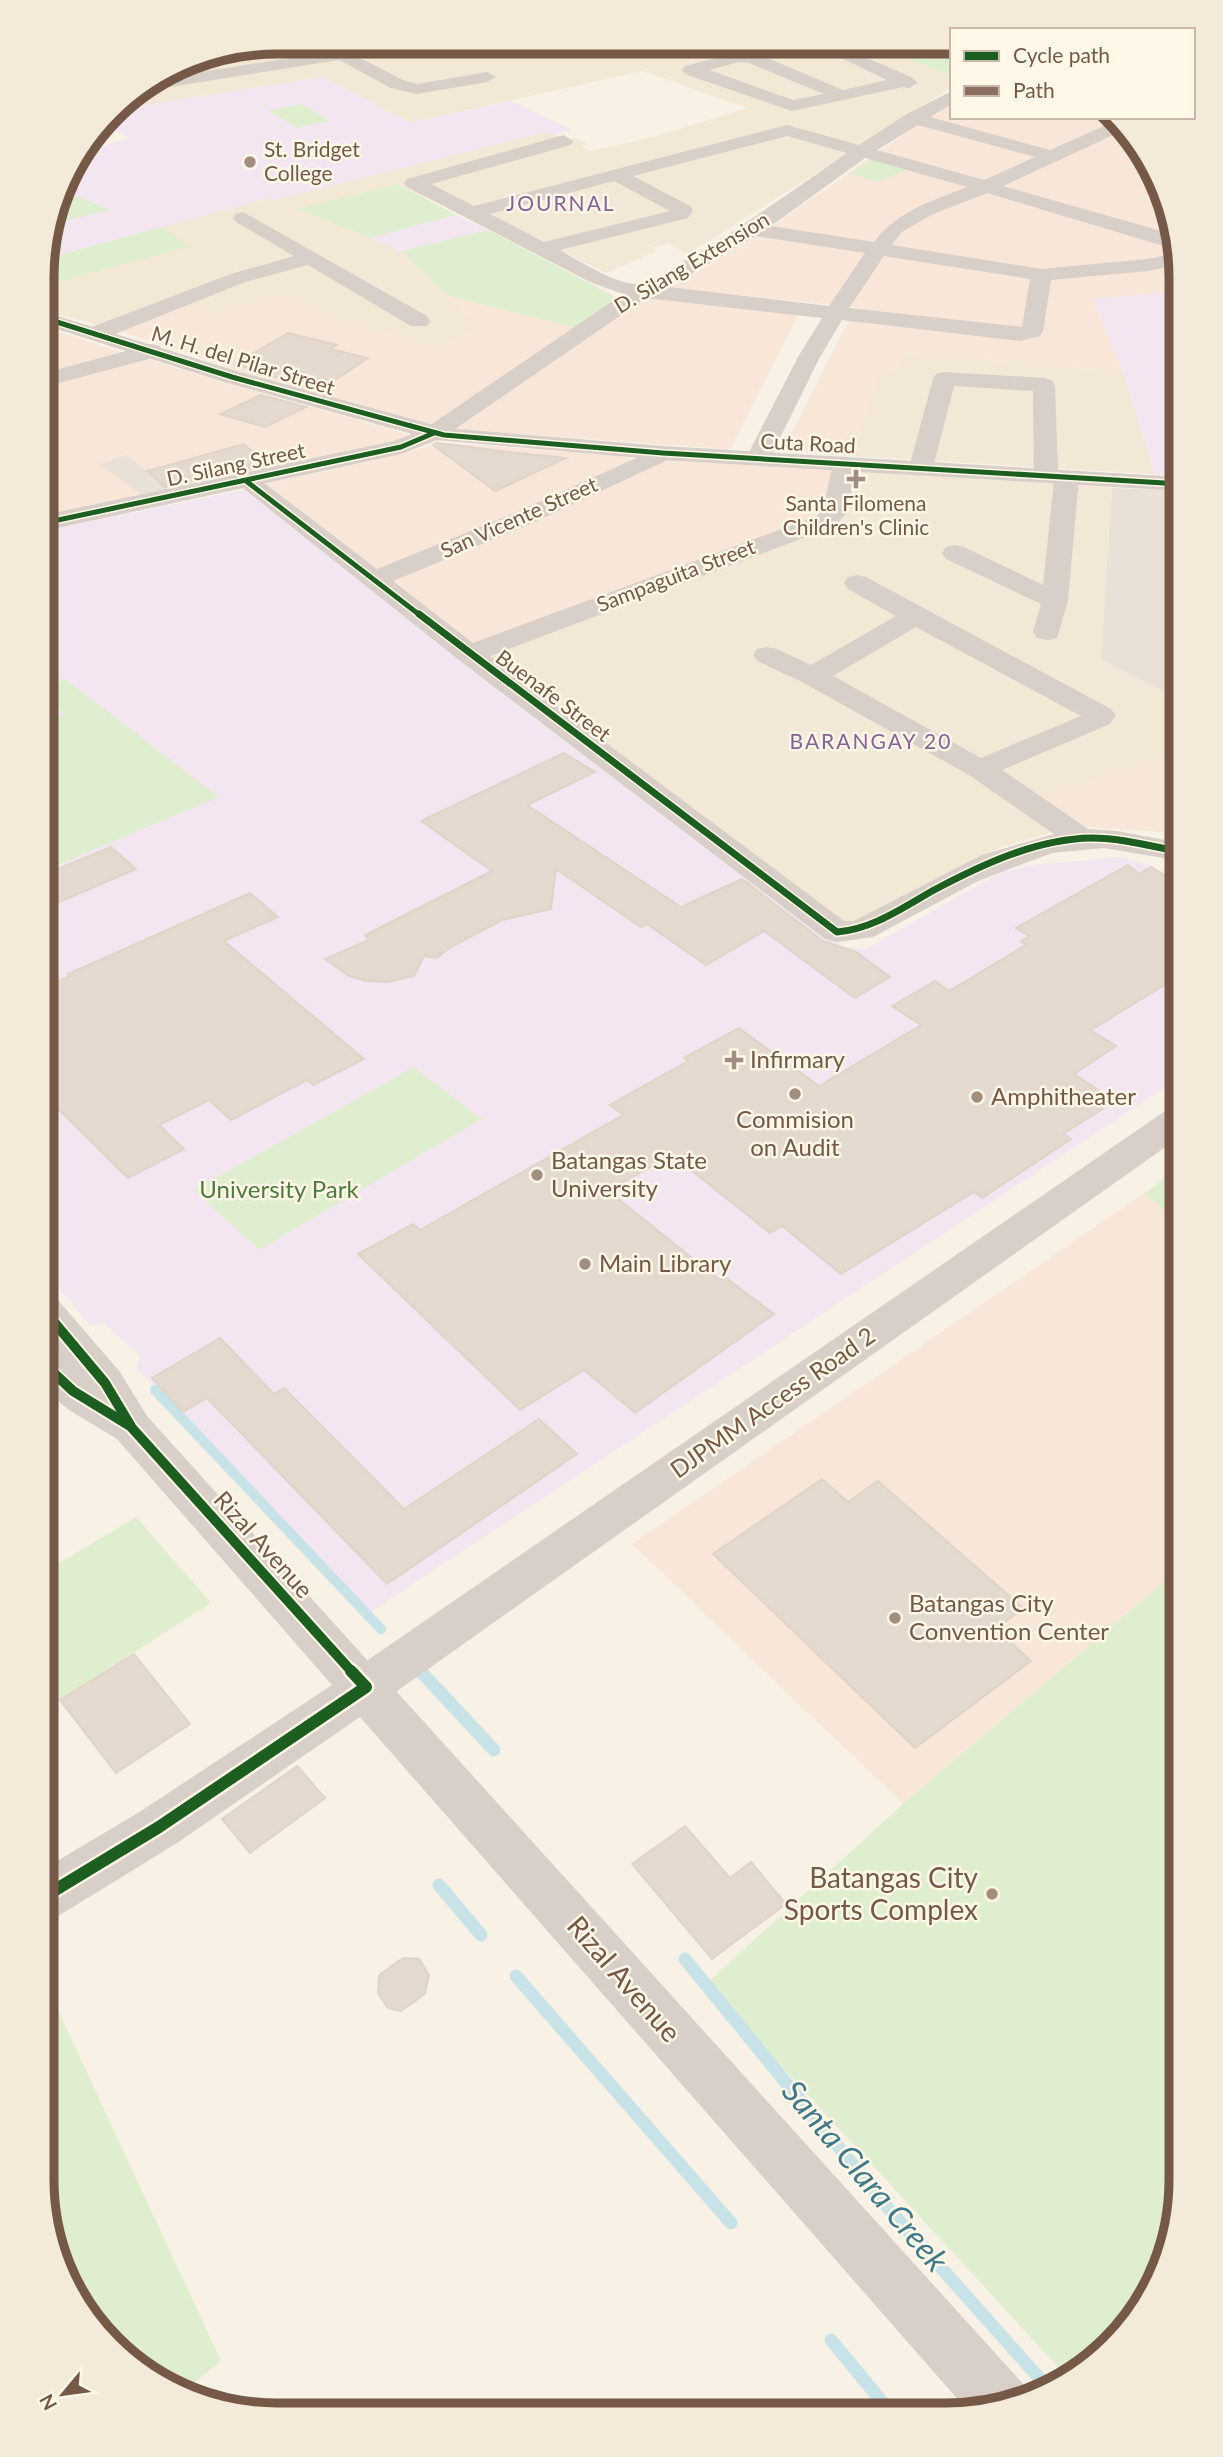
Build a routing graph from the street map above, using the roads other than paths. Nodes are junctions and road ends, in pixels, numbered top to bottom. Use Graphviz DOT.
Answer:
graph roads {
  1 [pos="348,54"];
  2 [pos="816,54"];
  3 [pos="342,55"];
  4 [pos="773,65"];
  5 [pos="201,68"];
  6 [pos="221,75"];
  7 [pos="487,77"];
  8 [pos="905,81"];
  9 [pos="169,83"];
  10 [pos="843,96"];
  11 [pos="950,97"];
  12 [pos="913,118"];
  13 [pos="1087,122"];
  14 [pos="1110,127"];
  15 [pos="1112,129"];
  16 [pos="564,141"];
  17 [pos="864,150"];
  18 [pos="1051,156"];
  19 [pos="618,176"];
  20 [pos="985,187"];
  21 [pos="472,213"];
  22 [pos="243,218"];
  23 [pos="753,229"];
  24 [pos="1165,238"];
  25 [pos="879,247"];
  26 [pos="545,248"];
  27 [pos="310,258"];
  28 [pos="1168,261"];
  29 [pos="1041,275"];
  30 [pos="642,291"];
  31 [pos="838,312"];
  32 [pos="55,321"];
  33 [pos="419,321"];
  34 [pos="97,333"];
  35 [pos="152,351"];
  36 [pos="55,377"];
  37 [pos="434,433"];
  38 [pos="663,453"];
  39 [pos="758,458"];
  40 [pos="845,464"];
  41 [pos="921,468"];
  42 [pos="1057,476"];
  43 [pos="246,481"];
  44 [pos="1169,483"];
  45 [pos="55,521"];
  46 [pos="955,553"];
  47 [pos="373,580"];
  48 [pos="857,583"];
  49 [pos="1055,601"];
  50 [pos="916,616"];
  51 [pos="1048,632"];
  52 [pos="470,654"];
  53 [pos="767,655"];
  54 [pos="812,676"];
  55 [pos="980,769"];
  56 [pos="1082,839"];
  57 [pos="1169,850"];
  58 [pos="1169,1127"];
  59 [pos="54,1322"];
  60 [pos="54,1376"];
  61 [pos="132,1428"];
  62 [pos="366,1687"];
  63 [pos="54,1891"];
  64 [pos="995,2397"];
  1 -- 3 [label="street"];
  2 -- 4 [label="street"];
  2 -- 8 [label="street"];
  3 -- 6 [label="street"];
  3 -- 7 [label="street"];
  4 -- 10 [label="street"];
  4 -- 10 [label="street"];
  5 -- 6 [label="street"];
  6 -- 9 [label="street"];
  8 -- 10 [label="street"];
  8 -- 11 [label="street"];
  11 -- 12 [label="street, D. Silang Extension"];
  12 -- 17 [label="street, D. Silang Extension"];
  12 -- 18 [label="street"];
  13 -- 14 [label="street"];
  15 -- 18 [label="street"];
  16 -- 21 [label="street"];
  17 -- 19 [label="street"];
  17 -- 20 [label="street"];
  17 -- 23 [label="street, D. Silang Extension"];
  18 -- 20 [label="street"];
  19 -- 21 [label="street"];
  19 -- 26 [label="street"];
  20 -- 24 [label="street"];
  20 -- 25 [label="street"];
  21 -- 26 [label="street"];
  22 -- 27 [label="street"];
  23 -- 25 [label="street"];
  23 -- 30 [label="street, D. Silang Extension"];
  25 -- 29 [label="street"];
  25 -- 31 [label="street"];
  26 -- 30 [label="street"];
  27 -- 33 [label="street"];
  27 -- 34 [label="street"];
  28 -- 29 [label="street"];
  29 -- 31 [label="street"];
  30 -- 31 [label="street"];
  30 -- 37 [label="street, D. Silang Extension"];
  31 -- 39 [label="street"];
  32 -- 34 [label="street, M. H. del Pilar Street"];
  34 -- 35 [label="street, M. H. del Pilar Street"];
  35 -- 36 [label="street"];
  35 -- 37 [label="street, M. H. del Pilar Street"];
  37 -- 38 [label="street, Cuta Road"];
  37 -- 43 [label="street, D. Silang Street"];
  38 -- 39 [label="street, Cuta Road"];
  38 -- 47 [label="street, San Vicente Street"];
  39 -- 40 [label="street, Cuta Road"];
  40 -- 41 [label="street, Cuta Road"];
  40 -- 52 [label="street, Sampaguita Street"];
  41 -- 42 [label="street, Cuta Road"];
  41 -- 42 [label="street"];
  42 -- 44 [label="street, Cuta Road"];
  42 -- 49 [label="street"];
  43 -- 45 [label="street, D. Silang Street"];
  43 -- 47 [label="street, Buenafe Street"];
  46 -- 49 [label="street"];
  47 -- 52 [label="street, Buenafe Street"];
  48 -- 50 [label="street"];
  49 -- 51 [label="street"];
  50 -- 54 [label="street"];
  50 -- 55 [label="street"];
  52 -- 56 [label="street, Buenafe Street"];
  53 -- 54 [label="street"];
  54 -- 55 [label="street"];
  55 -- 56 [label="street"];
  56 -- 57 [label="street"];
  58 -- 62 [label="street, DJPMM Access Road 2"];
  59 -- 61 [label="street, Rizal Avenue"];
  60 -- 61 [label="street, Rizal Avenue"];
  61 -- 62 [label="street, Rizal Avenue"];
  62 -- 63 [label="street, DJPMM Access Road 2"];
  62 -- 64 [label="street, Rizal Avenue"];
}
